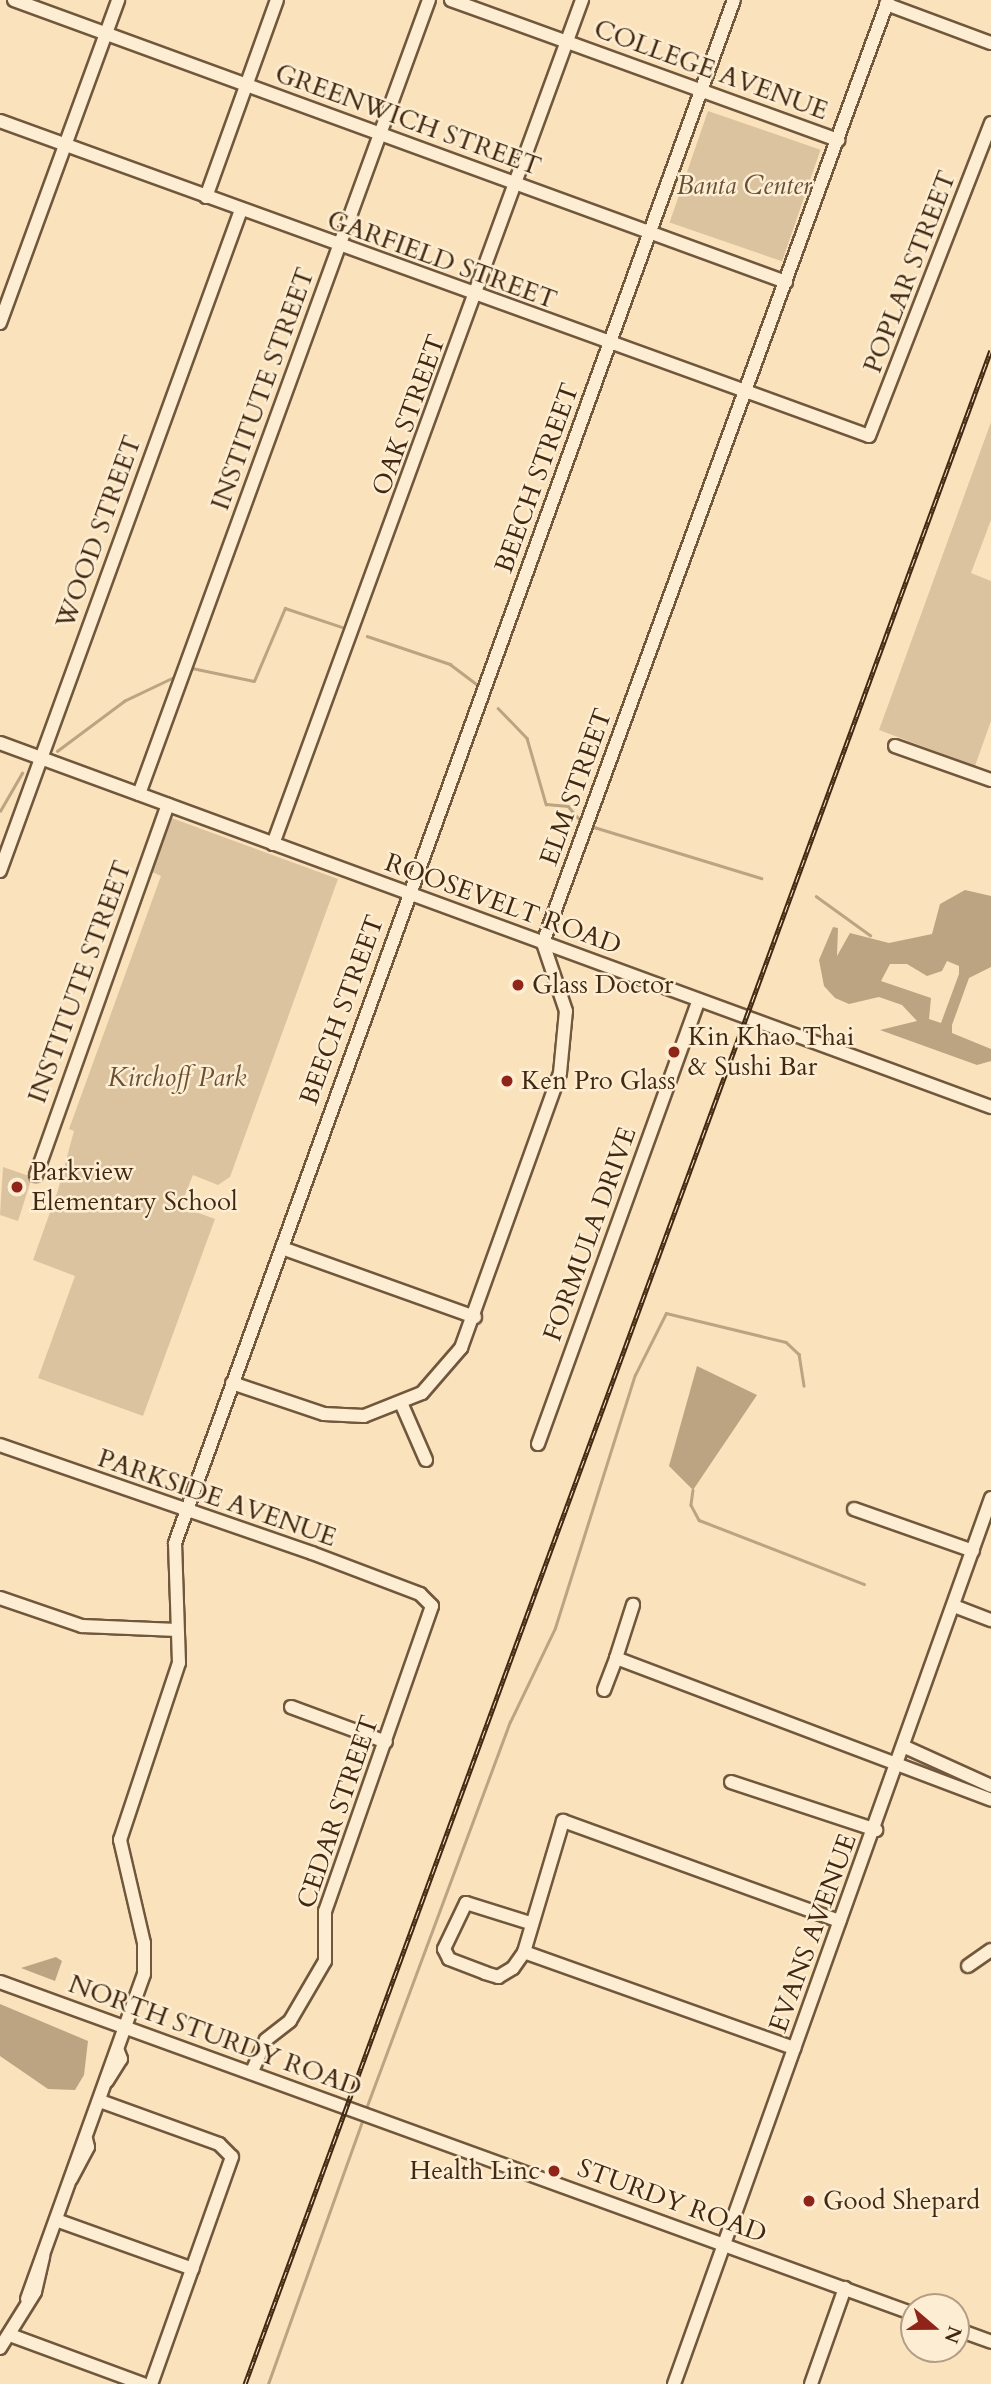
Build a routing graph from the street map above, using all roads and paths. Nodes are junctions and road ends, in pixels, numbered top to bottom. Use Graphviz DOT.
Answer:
graph roads {
  1 [pos="14,0"];
  2 [pos="118,0"];
  3 [pos="277,0"];
  4 [pos="429,0"];
  5 [pos="450,0"];
  6 [pos="582,0"];
  7 [pos="734,0"];
  8 [pos="887,2"];
  9 [pos="106,33"];
  10 [pos="568,42"];
  11 [pos="991,43"];
  12 [pos="246,85"];
  13 [pos="702,90"];
  14 [pos="0,121"];
  15 [pos="991,123"];
  16 [pos="380,134"];
  17 [pos="838,140"];
  18 [pos="65,145"];
  19 [pos="516,183"];
  20 [pos="206,197"];
  21 [pos="241,210"];
  22 [pos="651,233"];
  23 [pos="339,246"];
  24 [pos="786,282"];
  25 [pos="476,297"];
  26 [pos="0,323"];
  27 [pos="610,346"];
  28 [pos="744,395"];
  29 [pos="869,436"];
  30 [pos="0,743"];
  31 [pos="895,746"];
  32 [pos="40,758"];
  33 [pos="991,780"];
  34 [pos="139,794"];
  35 [pos="168,805"];
  36 [pos="273,844"];
  37 [pos="0,871"];
  38 [pos="408,893"];
  39 [pos="543,943"];
  40 [pos="699,1000"];
  41 [pos="991,1107"];
  42 [pos="36,1175"];
  43 [pos="282,1248"];
  44 [pos="475,1317"];
  45 [pos="232,1383"];
  46 [pos="402,1405"];
  47 [pos="538,1444"];
  48 [pos="0,1445"];
  49 [pos="426,1460"];
  50 [pos="991,1497"];
  51 [pos="854,1509"];
  52 [pos="186,1513"];
  53 [pos="973,1551"];
  54 [pos="420,1594"];
  55 [pos="0,1598"];
  56 [pos="633,1605"];
  57 [pos="954,1606"];
  58 [pos="991,1620"];
  59 [pos="177,1630"];
  60 [pos="616,1658"];
  61 [pos="604,1690"];
  62 [pos="291,1707"];
  63 [pos="386,1742"];
  64 [pos="905,1747"];
  65 [pos="900,1762"];
  66 [pos="732,1782"];
  67 [pos="991,1786"];
  68 [pos="991,1800"];
  69 [pos="876,1830"];
  70 [pos="840,1921"];
  71 [pos="530,1923"];
  72 [pos="991,1950"];
  73 [pos="524,1952"];
  74 [pos="968,1966"];
  75 [pos="0,1982"];
  76 [pos="127,2028"];
  77 [pos="794,2048"];
  78 [pos="251,2073"];
  79 [pos="100,2101"];
  80 [pos="415,2132"];
  81 [pos="56,2220"];
  82 [pos="725,2244"];
  83 [pos="193,2269"];
  84 [pos="845,2288"];
  85 [pos="900,2309"];
  86 [pos="970,2334"];
  87 [pos="10,2335"];
  88 [pos="991,2342"];
  89 [pos="0,2348"];
  90 [pos="143,2384"];
  91 [pos="151,2384"];
  92 [pos="674,2384"];
  93 [pos="811,2384"];
  1 -- 9 [label="street, GREENWICH STREET"];
  2 -- 9 [label="street"];
  3 -- 12 [label="street"];
  4 -- 16 [label="street, INSTITUTE STREET"];
  5 -- 10 [label="street, COLLEGE AVENUE"];
  6 -- 10 [label="street, OAK STREET"];
  7 -- 13 [label="street, BEECH STREET"];
  8 -- 11 [label="street"];
  8 -- 17 [label="street, ELM STREET"];
  9 -- 12 [label="street, GREENWICH STREET"];
  9 -- 18 [label="street"];
  10 -- 13 [label="street, COLLEGE AVENUE"];
  10 -- 19 [label="street, OAK STREET"];
  12 -- 16 [label="street, GREENWICH STREET"];
  12 -- 20 [label="street"];
  13 -- 17 [label="street, COLLEGE AVENUE"];
  13 -- 22 [label="street, BEECH STREET"];
  14 -- 18 [label="street, GARFIELD STREET"];
  15 -- 29 [label="street, POPLAR STREET"];
  16 -- 19 [label="street, GREENWICH STREET"];
  16 -- 23 [label="street, INSTITUTE STREET"];
  17 -- 24 [label="street, ELM STREET"];
  18 -- 20 [label="street, GARFIELD STREET"];
  18 -- 26 [label="street"];
  19 -- 22 [label="street, GREENWICH STREET"];
  19 -- 25 [label="street, OAK STREET"];
  20 -- 21 [label="street, GARFIELD STREET"];
  21 -- 23 [label="street, GARFIELD STREET"];
  21 -- 32 [label="street, WOOD STREET"];
  22 -- 24 [label="street, GREENWICH STREET"];
  22 -- 27 [label="street, BEECH STREET"];
  23 -- 25 [label="street, GARFIELD STREET"];
  23 -- 34 [label="street, INSTITUTE STREET"];
  24 -- 28 [label="street, ELM STREET"];
  25 -- 27 [label="street, GARFIELD STREET"];
  25 -- 36 [label="street, OAK STREET"];
  27 -- 28 [label="street, GARFIELD STREET"];
  27 -- 38 [label="street, BEECH STREET"];
  28 -- 29 [label="street, GARFIELD STREET"];
  28 -- 39 [label="street, ELM STREET"];
  30 -- 32 [label="street, ROOSEVELT ROAD"];
  31 -- 33 [label="street"];
  32 -- 34 [label="street, ROOSEVELT ROAD"];
  32 -- 37 [label="street, WOOD STREET"];
  34 -- 35 [label="street, ROOSEVELT ROAD"];
  35 -- 36 [label="street, ROOSEVELT ROAD"];
  35 -- 42 [label="street, INSTITUTE STREET"];
  36 -- 38 [label="street, ROOSEVELT ROAD"];
  38 -- 39 [label="street, ROOSEVELT ROAD"];
  38 -- 43 [label="street, BEECH STREET"];
  39 -- 40 [label="street, ROOSEVELT ROAD"];
  39 -- 44 [label="street"];
  40 -- 41 [label="street, ROOSEVELT ROAD"];
  40 -- 47 [label="street, FORMULA DRIVE"];
  43 -- 44 [label="street"];
  43 -- 45 [label="street, BEECH STREET"];
  44 -- 46 [label="street"];
  45 -- 46 [label="street"];
  45 -- 52 [label="street, BEECH STREET"];
  46 -- 49 [label="street"];
  48 -- 52 [label="street, PARKSIDE AVENUE"];
  50 -- 53 [label="street, EVANS AVENUE"];
  51 -- 53 [label="street"];
  52 -- 54 [label="street, PARKSIDE AVENUE"];
  52 -- 59 [label="street, BEECH STREET"];
  53 -- 57 [label="street, EVANS AVENUE"];
  54 -- 63 [label="street, CEDAR STREET"];
  55 -- 59 [label="street"];
  56 -- 60 [label="street"];
  57 -- 58 [label="street"];
  57 -- 64 [label="street, EVANS AVENUE"];
  59 -- 76 [label="street, BEECH STREET"];
  60 -- 61 [label="street"];
  60 -- 65 [label="street"];
  62 -- 63 [label="street"];
  63 -- 78 [label="street, CEDAR STREET"];
  64 -- 65 [label="street, EVANS AVENUE"];
  64 -- 67 [label="street"];
  65 -- 68 [label="street"];
  65 -- 69 [label="street, EVANS AVENUE"];
  66 -- 69 [label="street"];
  69 -- 70 [label="street, EVANS AVENUE"];
  70 -- 71 [label="street"];
  70 -- 77 [label="street, EVANS AVENUE"];
  71 -- 73 [label="street"];
  71 -- 73 [label="street"];
  72 -- 74 [label="street"];
  73 -- 77 [label="street"];
  75 -- 76 [label="street, NORTH STURDY ROAD"];
  76 -- 78 [label="street, NORTH STURDY ROAD"];
  76 -- 79 [label="street, BEECH STREET"];
  77 -- 82 [label="street, EVANS AVENUE"];
  78 -- 80 [label="street, NORTH STURDY ROAD"];
  79 -- 81 [label="street, BEECH STREET"];
  79 -- 83 [label="street"];
  80 -- 82 [label="street, STURDY ROAD"];
  81 -- 83 [label="street"];
  81 -- 87 [label="street, BEECH STREET"];
  82 -- 84 [label="street, STURDY ROAD"];
  82 -- 92 [label="street, EVANS AVENUE"];
  83 -- 91 [label="street"];
  84 -- 85 [label="street, STURDY ROAD"];
  84 -- 93 [label="street"];
  86 -- 88 [label="street"];
  87 -- 89 [label="street, BEECH STREET"];
  87 -- 90 [label="street"];
}
